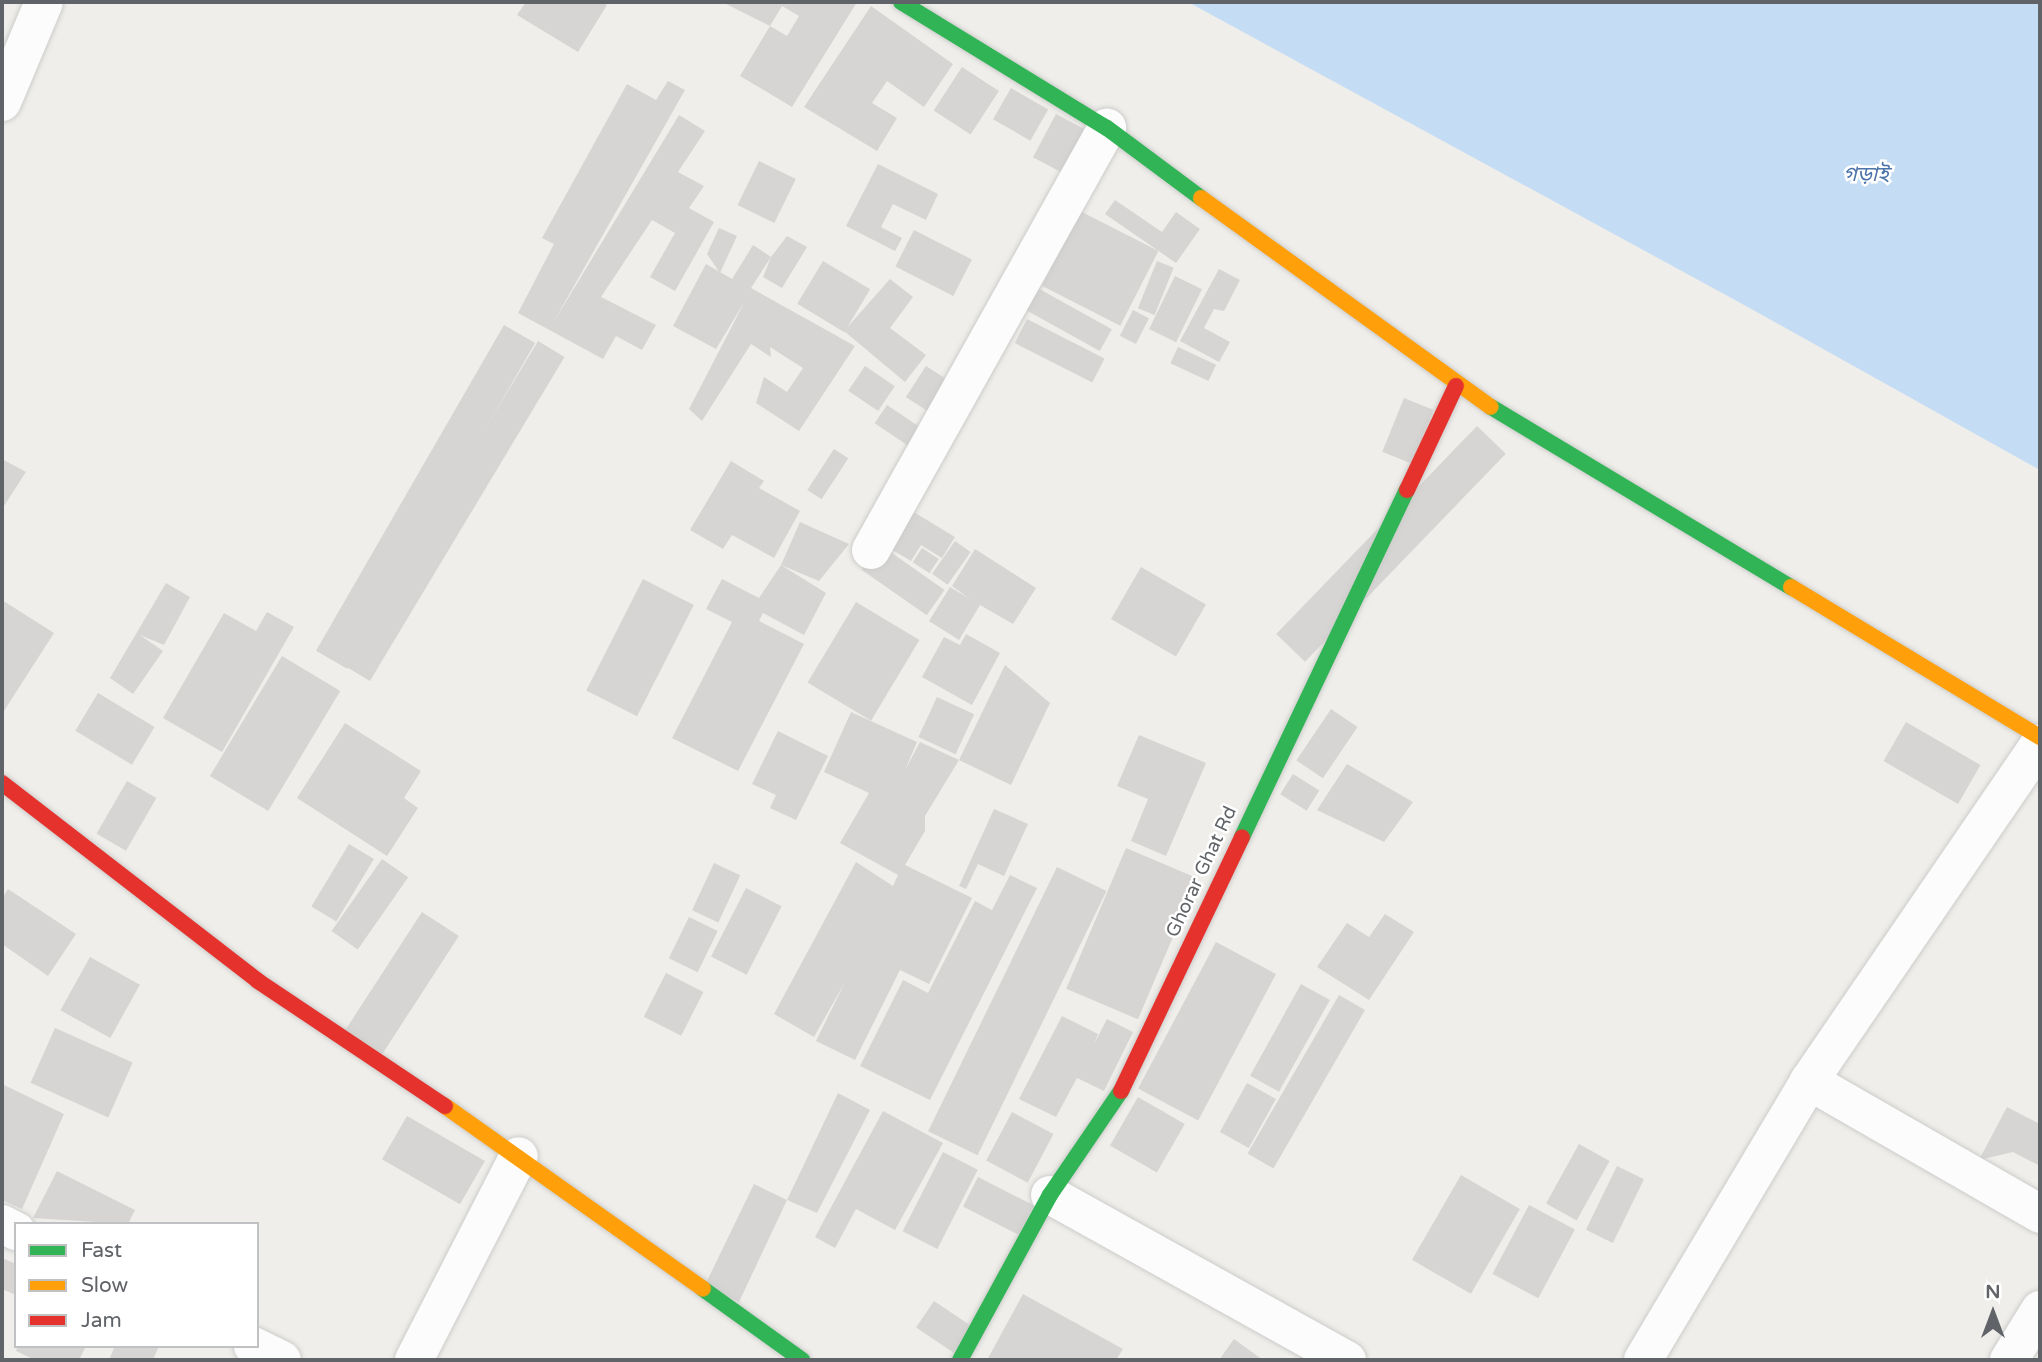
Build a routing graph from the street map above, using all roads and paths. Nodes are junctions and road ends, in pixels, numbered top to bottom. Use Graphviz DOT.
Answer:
graph roads {
  1 [pos="44,2"];
  2 [pos="901,2"];
  3 [pos="2,102"];
  4 [pos="1107,128"];
  5 [pos="1456,386"];
  6 [pos="871,550"];
  7 [pos="2040,737"];
  8 [pos="2040,744"];
  9 [pos="2,783"];
  10 [pos="1809,1081"];
  11 [pos="519,1156"];
  12 [pos="1050,1195"];
  13 [pos="2040,1214"];
  14 [pos="2040,1310"];
  15 [pos="257,1348"];
  16 [pos="282,1360"];
  17 [pos="414,1360"];
  18 [pos="802,1360"];
  19 [pos="960,1360"];
  20 [pos="1347,1360"];
  21 [pos="1643,1360"];
  22 [pos="2009,1360"];
  1 -- 3 [label="street"];
  2 -- 4 [label="street"];
  4 -- 5 [label="street"];
  4 -- 6 [label="street"];
  5 -- 7 [label="street"];
  5 -- 12 [label="street, Ghorar Ghat Rd"];
  8 -- 10 [label="street"];
  9 -- 11 [label="street"];
  10 -- 13 [label="street"];
  10 -- 21 [label="street"];
  11 -- 17 [label="street"];
  11 -- 18 [label="street"];
  12 -- 19 [label="street, Ghorar Ghat Rd"];
  12 -- 20 [label="street"];
  14 -- 22 [label="street"];
  15 -- 16 [label="street"];
}
